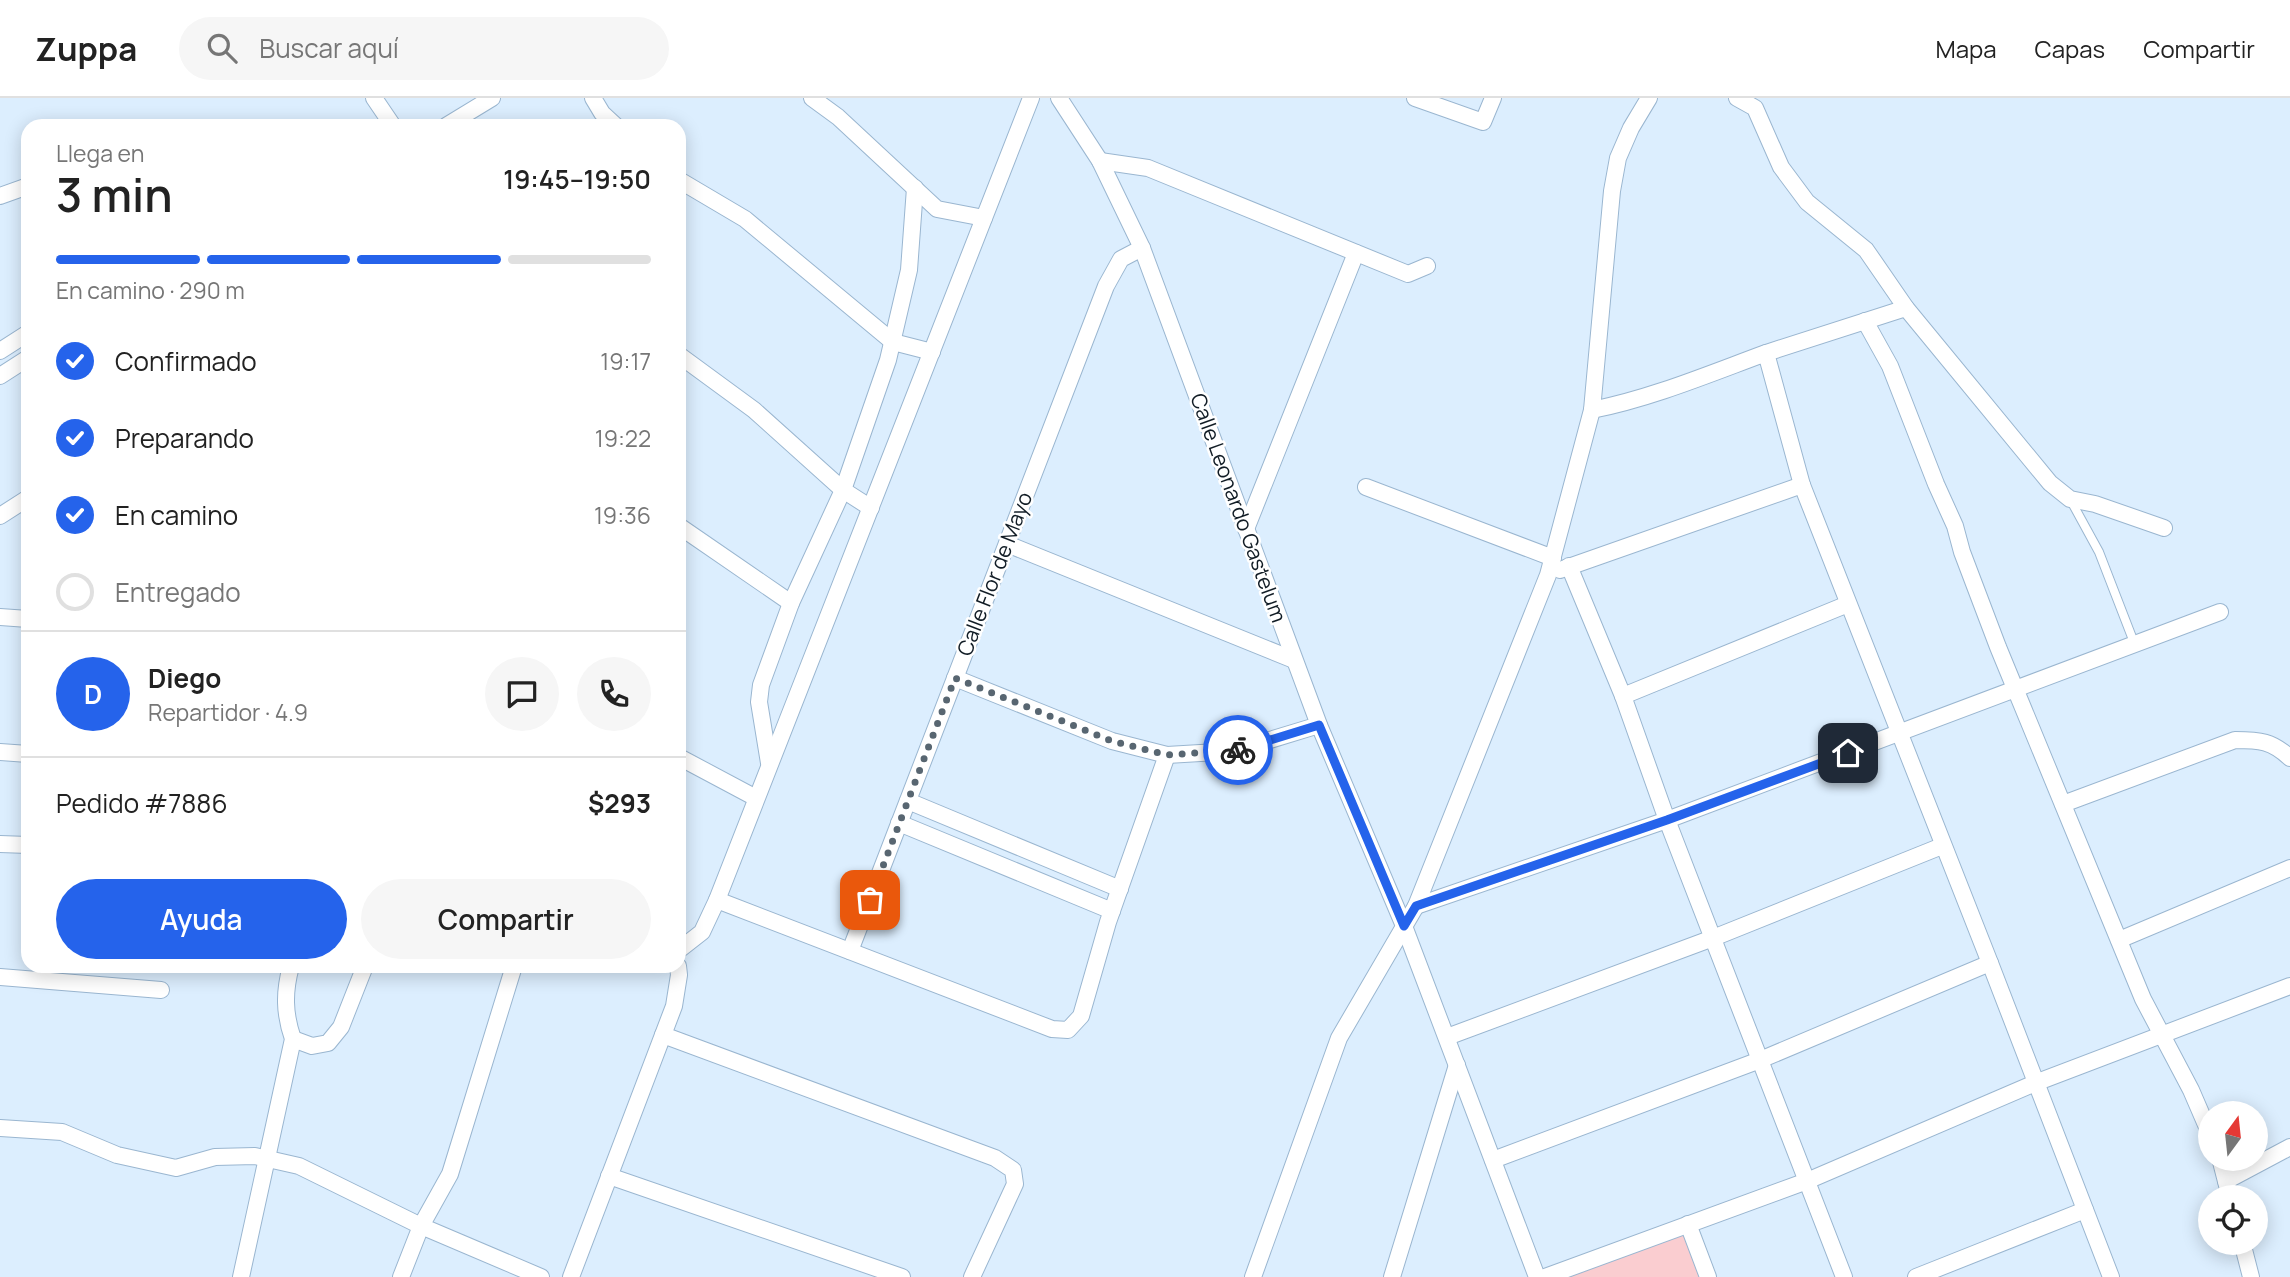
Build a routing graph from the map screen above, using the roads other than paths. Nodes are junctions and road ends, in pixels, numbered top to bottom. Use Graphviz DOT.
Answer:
graph roads {
  1 [pos="374,98"];
  2 [pos="492,98"];
  3 [pos="593,98"];
  4 [pos="812,98"];
  5 [pos="1031,98"];
  6 [pos="1416,98"];
  7 [pos="1493,98"];
  8 [pos="1649,98"];
  9 [pos="1737,98"];
  10 [pos="1063,100"];
  11 [pos="388,119"];
  12 [pos="458,119"];
  13 [pos="608,119"];
  14 [pos="1100,161"];
  15 [pos="686,184"];
  16 [pos="21,188"];
  17 [pos="915,188"];
  18 [pos="0,196"];
  19 [pos="984,218"];
  20 [pos="1142,248"];
  21 [pos="1356,253"];
  22 [pos="1427,266"];
  23 [pos="1906,307"];
  24 [pos="1865,321"];
  25 [pos="21,338"];
  26 [pos="893,342"];
  27 [pos="0,351"];
  28 [pos="932,352"];
  29 [pos="1766,353"];
  30 [pos="686,360"];
  31 [pos="21,362"];
  32 [pos="0,376"];
  33 [pos="1592,410"];
  34 [pos="1802,485"];
  35 [pos="1366,487"];
  36 [pos="843,490"];
  37 [pos="2070,499"];
  38 [pos="21,502"];
  39 [pos="871,508"];
  40 [pos="0,516"];
  41 [pos="1246,528"];
  42 [pos="2164,528"];
  43 [pos="686,533"];
  44 [pos="1007,544"];
  45 [pos="1553,558"];
  46 [pos="1569,566"];
  47 [pos="1548,575"];
  48 [pos="791,603"];
  49 [pos="1848,604"];
  50 [pos="2220,612"];
  51 [pos="0,617"];
  52 [pos="21,618"];
  53 [pos="2134,645"];
  54 [pos="1294,660"];
  55 [pos="955,678"];
  56 [pos="2016,690"];
  57 [pos="1623,696"];
  58 [pos="1319,725"];
  59 [pos="1899,734"];
  60 [pos="0,752"];
  61 [pos="21,754"];
  62 [pos="1167,755"];
  63 [pos="2290,758"];
  64 [pos="686,761"];
  65 [pos="769,766"];
  66 [pos="756,798"];
  67 [pos="908,800"];
  68 [pos="2063,804"];
  69 [pos="1667,820"];
  70 [pos="899,823"];
  71 [pos="0,844"];
  72 [pos="21,845"];
  73 [pos="1942,846"];
  74 [pos="2290,868"];
  75 [pos="1120,889"];
  76 [pos="717,900"];
  77 [pos="1416,906"];
  78 [pos="1112,911"];
  79 [pos="1404,926"];
  80 [pos="1713,937"];
  81 [pos="2119,940"];
  82 [pos="686,945"];
  83 [pos="850,951"];
  84 [pos="1990,963"];
  85 [pos="288,973"];
  86 [pos="362,973"];
  87 [pos="512,973"];
  88 [pos="679,973"];
  89 [pos="0,977"];
  90 [pos="2290,986"];
  91 [pos="160,989"];
  92 [pos="663,1035"];
  93 [pos="2162,1035"];
  94 [pos="1447,1037"];
  95 [pos="293,1038"];
  96 [pos="1760,1060"];
  97 [pos="1457,1065"];
  98 [pos="2035,1083"];
  99 [pos="2198,1107"];
  100 [pos="0,1128"];
  101 [pos="2290,1147"];
  102 [pos="267,1159"];
  103 [pos="1493,1160"];
  104 [pos="609,1176"];
  105 [pos="1807,1181"];
  106 [pos="2234,1185"];
  107 [pos="2085,1210"];
  108 [pos="1688,1224"];
  109 [pos="421,1226"];
  110 [pos="2245,1255"];
  111 [pos="241,1277"];
  112 [pos="401,1277"];
  113 [pos="541,1277"];
  114 [pos="571,1277"];
  115 [pos="902,1277"];
  116 [pos="972,1277"];
  117 [pos="1253,1277"];
  118 [pos="1392,1277"];
  119 [pos="1538,1277"];
  120 [pos="1545,1277"];
  121 [pos="1708,1277"];
  122 [pos="1844,1277"];
  123 [pos="1916,1277"];
  124 [pos="2111,1277"];
  125 [pos="2251,1277"];
  1 -- 11 [label="street"];
  2 -- 12 [label="street"];
  3 -- 13 [label="street"];
  4 -- 17 [label="street"];
  5 -- 19 [label="street"];
  6 -- 7 [label="street"];
  8 -- 33 [label="street"];
  9 -- 23 [label="street"];
  10 -- 14 [label="street, Calle Leonardo Gastelum"];
  14 -- 20 [label="street, Calle Leonardo Gastelum"];
  14 -- 21 [label="street"];
  15 -- 26 [label="street"];
  16 -- 18 [label="street"];
  17 -- 19 [label="street"];
  17 -- 26 [label="street"];
  19 -- 28 [label="street"];
  20 -- 41 [label="street, Calle Leonardo Gastelum"];
  20 -- 44 [label="street, Calle Flor de Mayo"];
  21 -- 22 [label="street"];
  21 -- 41 [label="street"];
  23 -- 24 [label="street"];
  23 -- 37 [label="street"];
  24 -- 29 [label="street"];
  24 -- 56 [label="street"];
  25 -- 27 [label="street"];
  26 -- 28 [label="street"];
  26 -- 36 [label="street"];
  28 -- 39 [label="street"];
  29 -- 33 [label="street"];
  29 -- 34 [label="street"];
  30 -- 36 [label="street"];
  31 -- 32 [label="street"];
  33 -- 45 [label="street"];
  34 -- 46 [label="street"];
  34 -- 49 [label="street"];
  35 -- 45 [label="street"];
  36 -- 39 [label="street"];
  36 -- 48 [label="street"];
  37 -- 42 [label="street"];
  37 -- 53 [label="lane"];
  38 -- 40 [label="street"];
  39 -- 65 [label="street"];
  41 -- 54 [label="street, Calle Leonardo Gastelum"];
  43 -- 48 [label="street"];
  44 -- 54 [label="street"];
  44 -- 55 [label="street, Calle Flor de Mayo"];
  45 -- 47 [label="street"];
  46 -- 47 [label="street"];
  46 -- 57 [label="street"];
  47 -- 77 [label="street"];
  48 -- 65 [label="street"];
  49 -- 57 [label="street"];
  49 -- 59 [label="street"];
  50 -- 53 [label="street"];
  51 -- 52 [label="street"];
  53 -- 56 [label="street"];
  54 -- 58 [label="street, Calle Leonardo Gastelum"];
  55 -- 62 [label="street"];
  55 -- 67 [label="street, Calle Flor de Mayo"];
  56 -- 59 [label="street"];
  56 -- 68 [label="street"];
  57 -- 69 [label="street"];
  58 -- 62 [label="street"];
  58 -- 79 [label="street, Calle Leonardo Gastelum"];
  59 -- 69 [label="street"];
  59 -- 73 [label="street"];
  60 -- 61 [label="street"];
  62 -- 75 [label="street"];
  63 -- 68 [label="street"];
  64 -- 66 [label="street"];
  65 -- 66 [label="street"];
  66 -- 76 [label="street"];
  67 -- 70 [label="street, Calle Flor de Mayo"];
  67 -- 75 [label="street"];
  68 -- 81 [label="street"];
  69 -- 77 [label="street"];
  69 -- 80 [label="street"];
  70 -- 78 [label="street"];
  70 -- 83 [label="street, Calle Flor de Mayo"];
  71 -- 72 [label="street"];
  73 -- 80 [label="street"];
  73 -- 84 [label="street"];
  74 -- 81 [label="street"];
  75 -- 78 [label="street"];
  76 -- 82 [label="street"];
  76 -- 83 [label="street"];
  77 -- 79 [label="street"];
  78 -- 83 [label="street"];
  79 -- 94 [label="street, Calle Leonardo Gastelum"];
  79 -- 117 [label="street"];
  80 -- 94 [label="street"];
  80 -- 96 [label="street"];
  81 -- 93 [label="street"];
  84 -- 96 [label="street"];
  84 -- 98 [label="street"];
  85 -- 95 [label="street"];
  86 -- 95 [label="street"];
  87 -- 109 [label="street"];
  88 -- 92 [label="street"];
  89 -- 91 [label="street"];
  90 -- 93 [label="street"];
  92 -- 104 [label="street"];
  92 -- 116 [label="street"];
  93 -- 98 [label="street"];
  93 -- 99 [label="street"];
  94 -- 97 [label="street, Calle Leonardo Gastelum"];
  95 -- 102 [label="street"];
  96 -- 103 [label="street"];
  96 -- 105 [label="street"];
  97 -- 103 [label="street, Calle Leonardo Gastelum"];
  97 -- 118 [label="street"];
  98 -- 105 [label="street"];
  98 -- 107 [label="street"];
  100 -- 102 [label="street"];
  101 -- 106 [label="street"];
  102 -- 109 [label="street"];
  102 -- 111 [label="street"];
  103 -- 119 [label="street, Calle Leonardo Gastelum"];
  104 -- 114 [label="street"];
  104 -- 115 [label="street"];
  105 -- 108 [label="street"];
  105 -- 122 [label="street"];
  107 -- 123 [label="street"];
  107 -- 124 [label="street"];
  108 -- 120 [label="street"];
  108 -- 121 [label="street"];
  109 -- 112 [label="street"];
  109 -- 113 [label="street"];
  110 -- 125 [label="street"];
}
